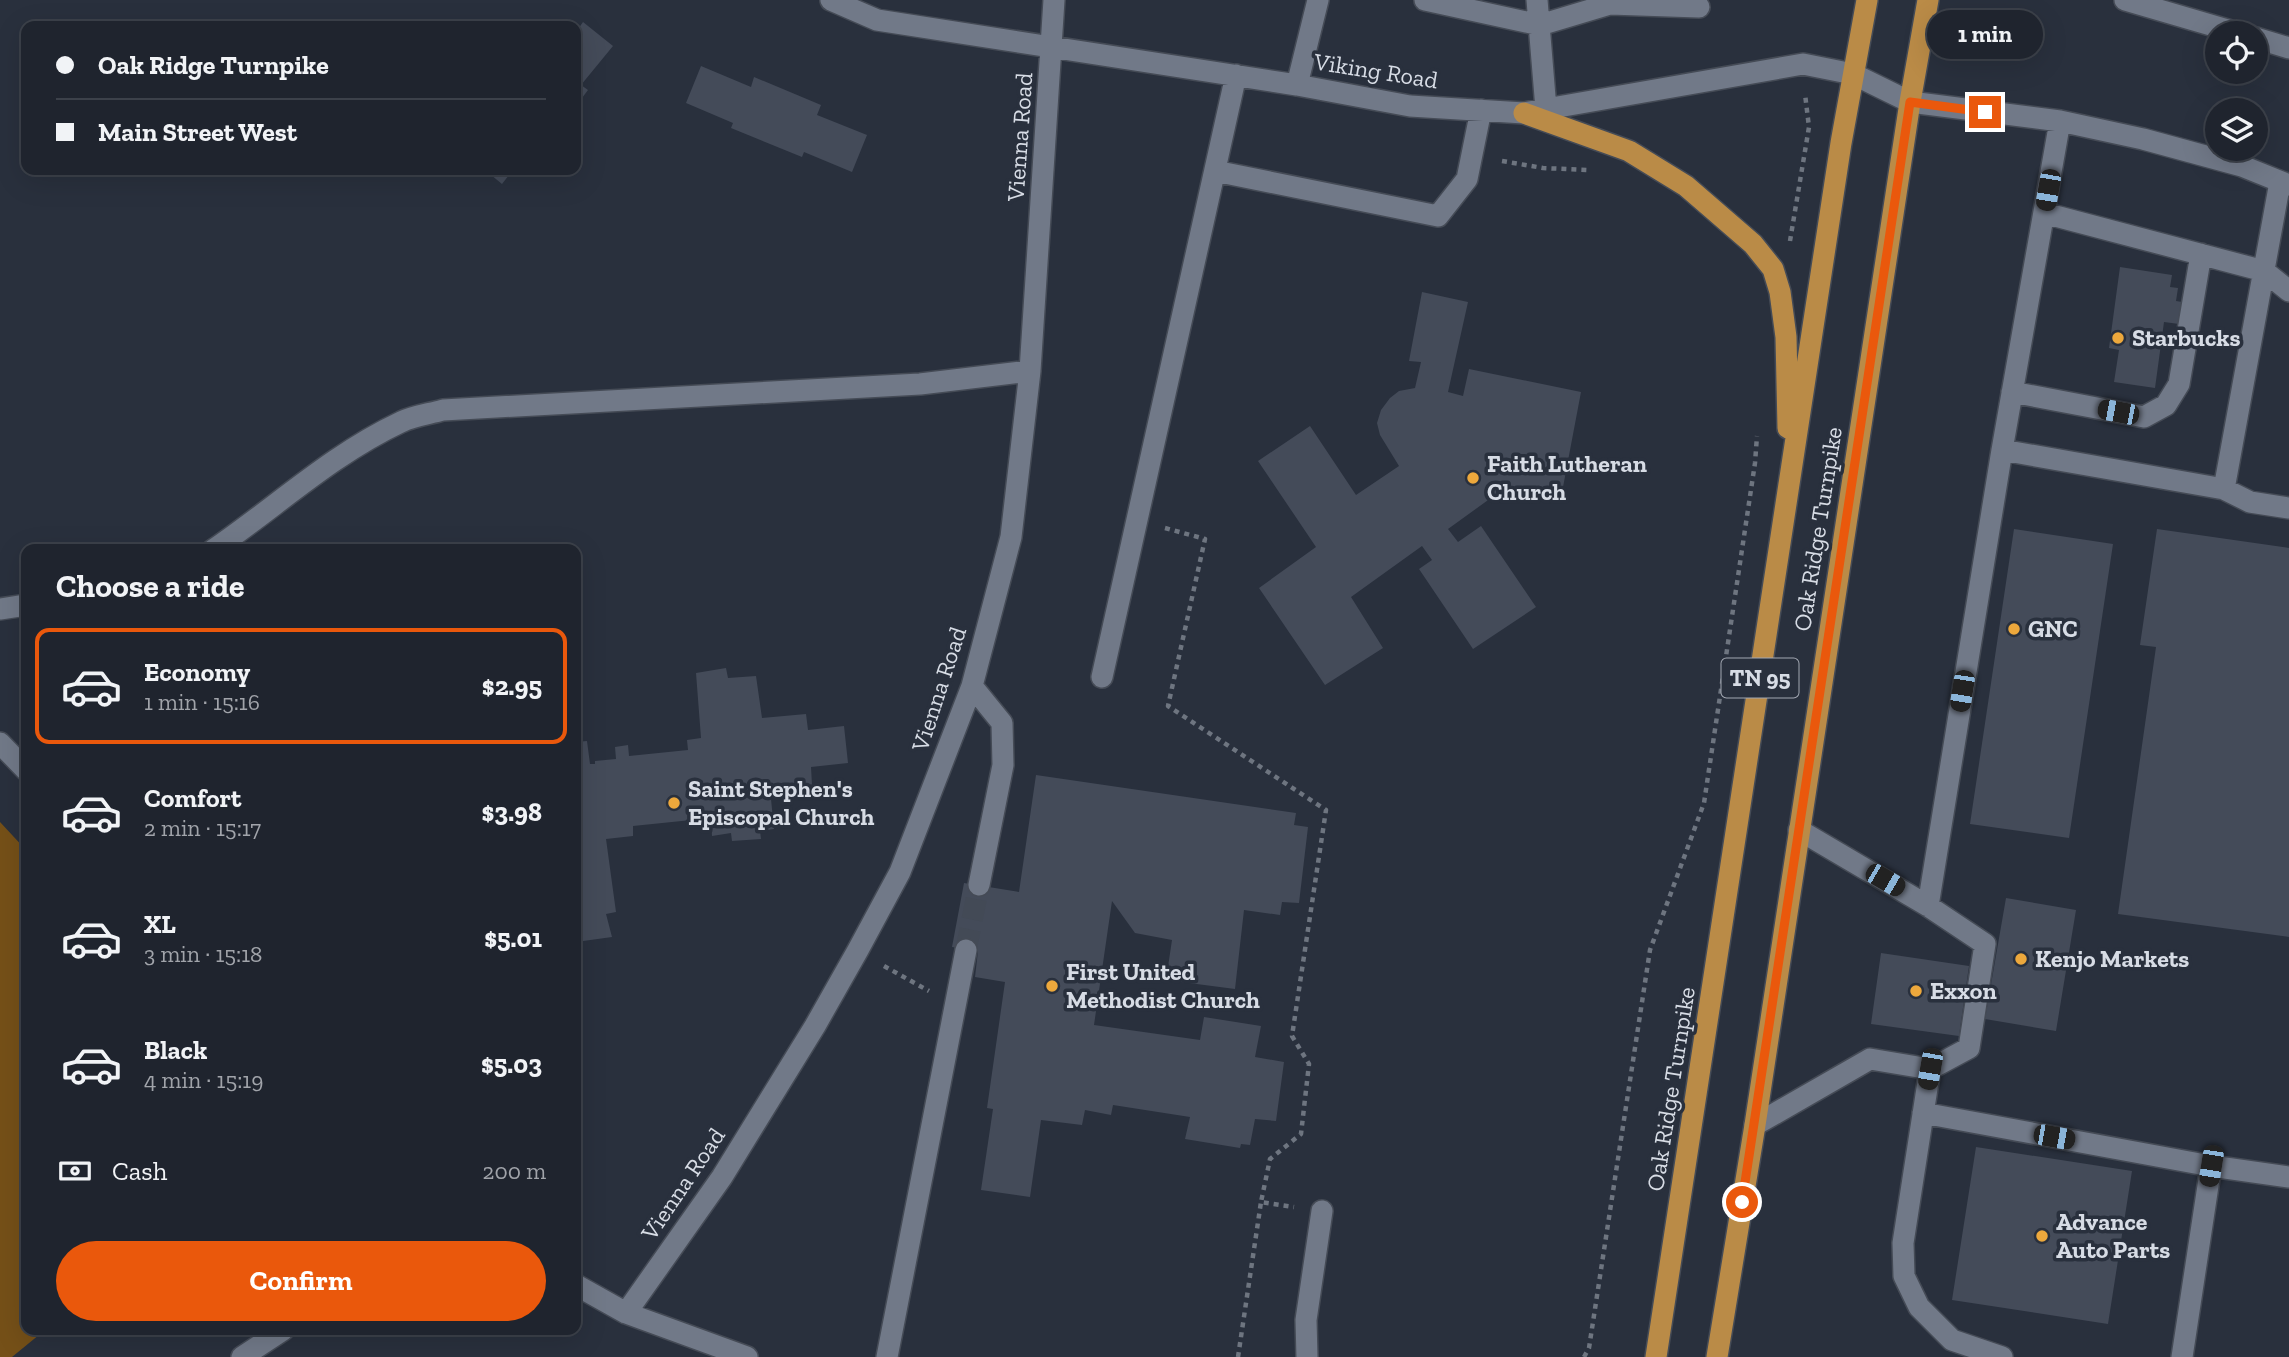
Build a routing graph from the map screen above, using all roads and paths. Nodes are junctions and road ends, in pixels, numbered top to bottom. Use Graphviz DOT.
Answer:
graph roads {
  1 [pos="831,0"];
  2 [pos="1054,0"];
  3 [pos="1318,0"];
  4 [pos="1425,0"];
  5 [pos="1537,0"];
  6 [pos="1867,0"];
  7 [pos="1928,0"];
  8 [pos="2125,0"];
  9 [pos="1699,7"];
  10 [pos="2205,23"];
  11 [pos="1540,25"];
  12 [pos="2268,42"];
  13 [pos="1052,46"];
  14 [pos="2289,48"];
  15 [pos="1803,64"];
  16 [pos="1236,75"];
  17 [pos="1853,75"];
  18 [pos="1297,85"];
  19 [pos="1910,102"];
  20 [pos="1546,109"];
  21 [pos="1481,110"];
  22 [pos="1524,113"];
  23 [pos="2060,121"];
  24 [pos="1472,155"];
  25 [pos="1215,171"];
  26 [pos="1599,171"];
  27 [pos="2285,183"];
  28 [pos="2044,213"];
  29 [pos="2201,254"];
  30 [pos="1773,269"];
  31 [pos="2264,271"];
  32 [pos="2289,291"];
  33 [pos="1030,371"];
  34 [pos="2012,392"];
  35 [pos="1758,423"];
  36 [pos="2002,450"];
  37 [pos="1790,488"];
  38 [pos="2224,489"];
  39 [pos="2289,508"];
  40 [pos="1137,521"];
  41 [pos="222,544"];
  42 [pos="21,606"];
  43 [pos="0,609"];
  44 [pos="1102,677"];
  45 [pos="972,686"];
  46 [pos="0,743"];
  47 [pos="21,765"];
  48 [pos="1798,830"];
  49 [pos="979,886"];
  50 [pos="1927,906"];
  51 [pos="858,950"];
  52 [pos="966,950"];
  53 [pos="957,998"];
  54 [pos="1930,1069"];
  55 [pos="1923,1113"];
  56 [pos="1755,1125"];
  57 [pos="2211,1166"];
  58 [pos="2289,1177"];
  59 [pos="1261,1202"];
  60 [pos="1322,1211"];
  61 [pos="581,1288"];
  62 [pos="626,1313"];
  63 [pos="275,1335"];
  64 [pos="242,1357"];
  65 [pos="747,1357"];
  66 [pos="887,1357"];
  67 [pos="1238,1357"];
  68 [pos="1307,1357"];
  69 [pos="1584,1357"];
  70 [pos="1656,1357"];
  71 [pos="1717,1357"];
  72 [pos="2002,1357"];
  73 [pos="2182,1357"];
  1 -- 13 [label="street, Viking Road"];
  2 -- 13 [label="street, Vienna Road"];
  3 -- 18 [label="street"];
  4 -- 11 [label="street"];
  5 -- 11 [label="street"];
  6 -- 17 [label="highway, Oak Ridge Turnpike / TN 95"];
  7 -- 19 [label="highway, Oak Ridge Turnpike / TN 95"];
  8 -- 10 [label="street"];
  9 -- 11 [label="street"];
  11 -- 20 [label="street"];
  12 -- 14 [label="street"];
  13 -- 16 [label="street, Viking Road"];
  13 -- 33 [label="street, Vienna Road"];
  15 -- 17 [label="street, Viking Road"];
  15 -- 20 [label="street, Viking Road"];
  15 -- 30 [label="path"];
  16 -- 18 [label="street, Viking Road"];
  16 -- 25 [label="street"];
  17 -- 19 [label="street, Viking Road"];
  17 -- 37 [label="highway, Oak Ridge Turnpike / TN 95"];
  18 -- 21 [label="street, Viking Road"];
  19 -- 23 [label="street, Viking Road"];
  19 -- 48 [label="highway, Oak Ridge Turnpike / TN 95"];
  20 -- 22 [label="street, Viking Road"];
  21 -- 22 [label="street, Viking Road"];
  21 -- 24 [label="street"];
  22 -- 30 [label="highway"];
  23 -- 27 [label="street, Viking Road"];
  23 -- 28 [label="street"];
  24 -- 25 [label="street"];
  24 -- 26 [label="path"];
  25 -- 40 [label="street"];
  27 -- 31 [label="street"];
  28 -- 29 [label="street"];
  28 -- 34 [label="street"];
  29 -- 31 [label="street"];
  29 -- 34 [label="street"];
  30 -- 37 [label="highway"];
  31 -- 32 [label="street"];
  31 -- 38 [label="street"];
  33 -- 41 [label="street"];
  33 -- 45 [label="street, Vienna Road"];
  34 -- 36 [label="street"];
  35 -- 69 [label="path"];
  36 -- 38 [label="street"];
  36 -- 50 [label="street"];
  37 -- 70 [label="highway, Oak Ridge Turnpike / TN 95"];
  38 -- 39 [label="street"];
  40 -- 44 [label="street"];
  40 -- 59 [label="path"];
  42 -- 43 [label="street"];
  45 -- 49 [label="street"];
  45 -- 51 [label="street, Vienna Road"];
  46 -- 47 [label="street"];
  48 -- 50 [label="street"];
  48 -- 56 [label="highway, Oak Ridge Turnpike / TN 95"];
  50 -- 54 [label="street"];
  51 -- 53 [label="path"];
  51 -- 62 [label="street, Vienna Road"];
  52 -- 53 [label="street"];
  53 -- 66 [label="street"];
  54 -- 55 [label="street"];
  54 -- 56 [label="street"];
  55 -- 57 [label="street"];
  55 -- 72 [label="street"];
  56 -- 71 [label="highway, Oak Ridge Turnpike / TN 95"];
  57 -- 58 [label="street"];
  57 -- 73 [label="street"];
  59 -- 60 [label="path"];
  59 -- 67 [label="path"];
  60 -- 68 [label="street"];
  61 -- 62 [label="street"];
  62 -- 65 [label="street"];
  63 -- 64 [label="street"];
}
